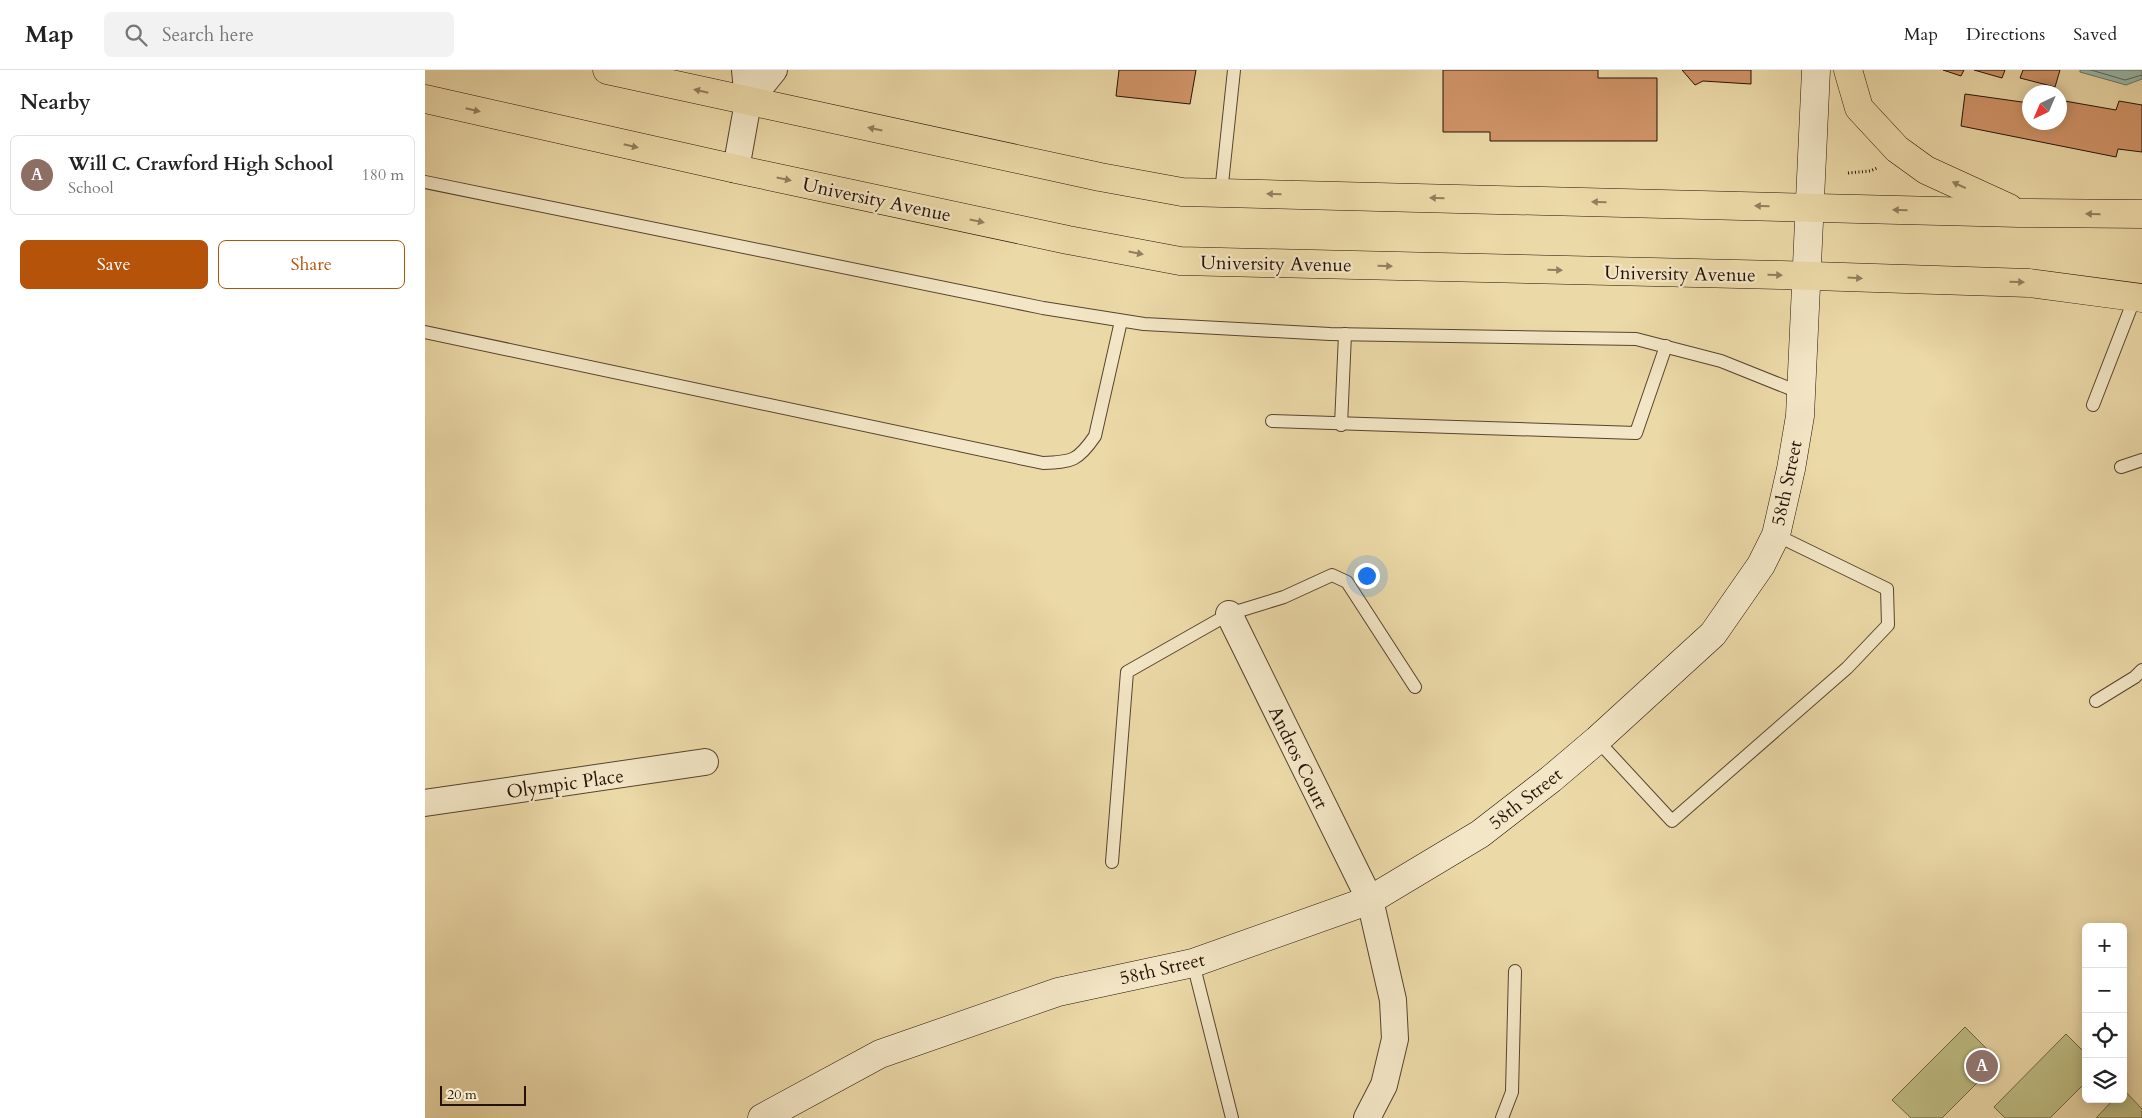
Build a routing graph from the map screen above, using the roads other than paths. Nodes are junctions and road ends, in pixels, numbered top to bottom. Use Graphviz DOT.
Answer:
graph roads {
  1 [pos="607,70"];
  2 [pos="745,70"];
  3 [pos="774,70"];
  4 [pos="1235,70"];
  5 [pos="1816,70"];
  6 [pos="1848,70"];
  7 [pos="425,99"];
  8 [pos="748,102"];
  9 [pos="734,168"];
  10 [pos="425,182"];
  11 [pos="1221,193"];
  12 [pos="1810,208"];
  13 [pos="2019,213"];
  14 [pos="2142,214"];
  15 [pos="1806,276"];
  16 [pos="2139,297"];
  17 [pos="1121,321"];
  18 [pos="425,332"];
  19 [pos="1345,334"];
  20 [pos="1666,346"];
  21 [pos="1801,393"];
  22 [pos="2093,405"];
  23 [pos="1271,421"];
  24 [pos="1341,425"];
  25 [pos="2142,460"];
  26 [pos="2121,467"];
  27 [pos="1776,535"];
  28 [pos="1229,614"];
  29 [pos="2142,670"];
  30 [pos="1415,687"];
  31 [pos="2096,701"];
  32 [pos="1597,740"];
  33 [pos="705,762"];
  34 [pos="425,803"];
  35 [pos="1112,862"];
  36 [pos="1370,900"];
  37 [pos="1193,963"];
  38 [pos="1515,971"];
  39 [pos="762,1118"];
  40 [pos="1232,1118"];
  41 [pos="1367,1118"];
  42 [pos="1502,1118"];
  8 -- 1 [label="main road, one-way"];
  2 -- 8 [label="street"];
  3 -- 8 [label="street"];
  4 -- 11 [label="lane"];
  5 -- 12 [label="street, 58th Street"];
  13 -- 6 [label="main road, one-way"];
  7 -- 9 [label="main road, University Avenue, one-way"];
  8 -- 9 [label="street"];
  11 -- 8 [label="main road, one-way"];
  9 -- 15 [label="main road, University Avenue, one-way"];
  10 -- 17 [label="lane"];
  12 -- 11 [label="main road, one-way"];
  13 -- 12 [label="main road, one-way"];
  12 -- 15 [label="street, 58th Street"];
  14 -- 13 [label="main road, one-way"];
  15 -- 16 [label="main road, University Avenue, one-way"];
  15 -- 21 [label="street, 58th Street"];
  16 -- 22 [label="lane"];
  17 -- 18 [label="lane"];
  17 -- 19 [label="lane"];
  19 -- 20 [label="lane"];
  19 -- 24 [label="lane"];
  20 -- 21 [label="lane"];
  20 -- 24 [label="lane"];
  21 -- 27 [label="street, 58th Street"];
  23 -- 24 [label="lane"];
  25 -- 26 [label="lane"];
  27 -- 32 [label="street, 58th Street"];
  27 -- 32 [label="lane"];
  28 -- 30 [label="lane"];
  28 -- 35 [label="lane"];
  28 -- 36 [label="street, Andros Court"];
  29 -- 31 [label="lane"];
  32 -- 36 [label="street, 58th Street"];
  33 -- 34 [label="street, Olympic Place"];
  36 -- 37 [label="street, 58th Street"];
  36 -- 41 [label="street, Andros Court"];
  37 -- 39 [label="street, 58th Street"];
  37 -- 40 [label="lane"];
  38 -- 42 [label="lane"];
}
